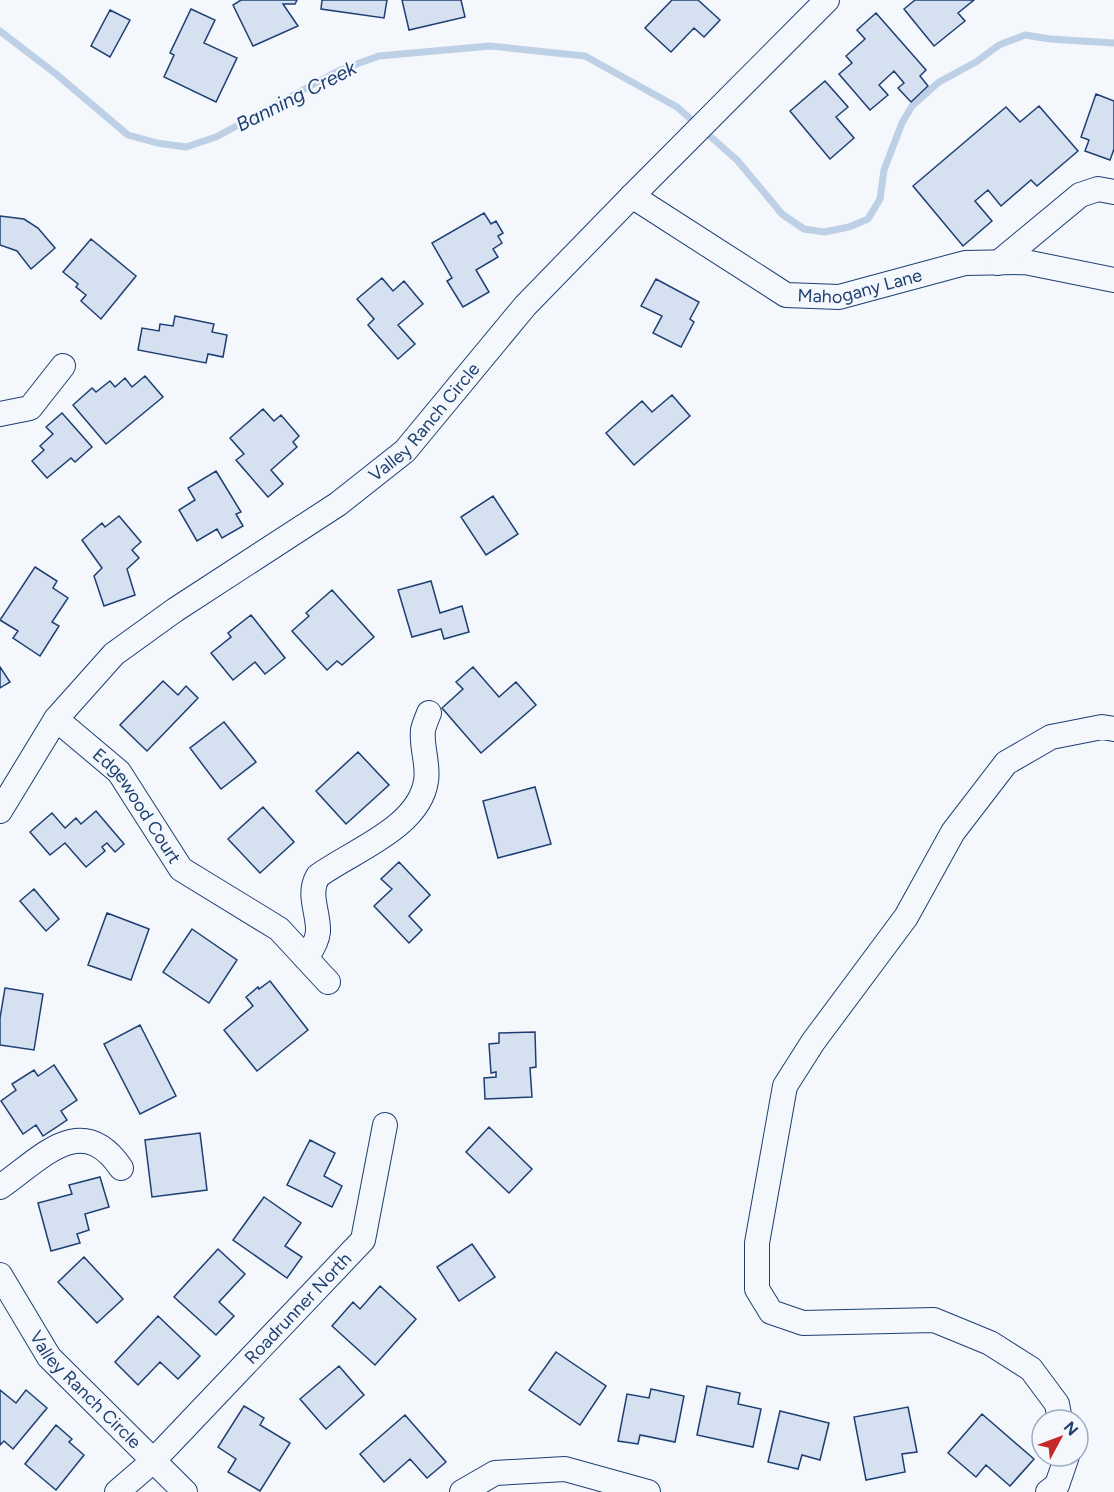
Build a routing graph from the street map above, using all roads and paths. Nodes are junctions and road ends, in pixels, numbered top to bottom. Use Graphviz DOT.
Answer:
graph roads {
  1 [pos="827,0"];
  2 [pos="1114,192"];
  3 [pos="632,196"];
  4 [pos="999,262"];
  5 [pos="1114,280"];
  6 [pos="63,366"];
  7 [pos="0,414"];
  8 [pos="429,713"];
  9 [pos="56,719"];
  10 [pos="1114,729"];
  11 [pos="0,811"];
  12 [pos="306,958"];
  13 [pos="328,982"];
  14 [pos="385,1125"];
  15 [pos="121,1168"];
  16 [pos="0,1187"];
  17 [pos="0,1275"];
  18 [pos="1058,1408"];
  19 [pos="153,1461"];
  20 [pos="1063,1468"];
  21 [pos="117,1492"];
  22 [pos="186,1492"];
  23 [pos="462,1492"];
  24 [pos="648,1492"];
  25 [pos="1047,1492"];
  1 -- 3 [label="street, Valley Ranch Circle"];
  2 -- 4 [label="street"];
  3 -- 4 [label="street, Mahogany Lane"];
  3 -- 9 [label="street, Valley Ranch Circle"];
  4 -- 5 [label="street, Mahogany Lane"];
  6 -- 7 [label="street"];
  8 -- 12 [label="street"];
  9 -- 11 [label="street, Valley Ranch Circle"];
  9 -- 12 [label="street, Edgewood Court"];
  10 -- 18 [label="street"];
  12 -- 13 [label="street, Edgewood Court"];
  14 -- 19 [label="street, Roadrunner North"];
  15 -- 16 [label="street"];
  17 -- 19 [label="street, Valley Ranch Circle"];
  19 -- 21 [label="street, Roadrunner North"];
  19 -- 22 [label="street, Valley Ranch Circle"];
  20 -- 25 [label="street"];
  23 -- 24 [label="street"];
}
